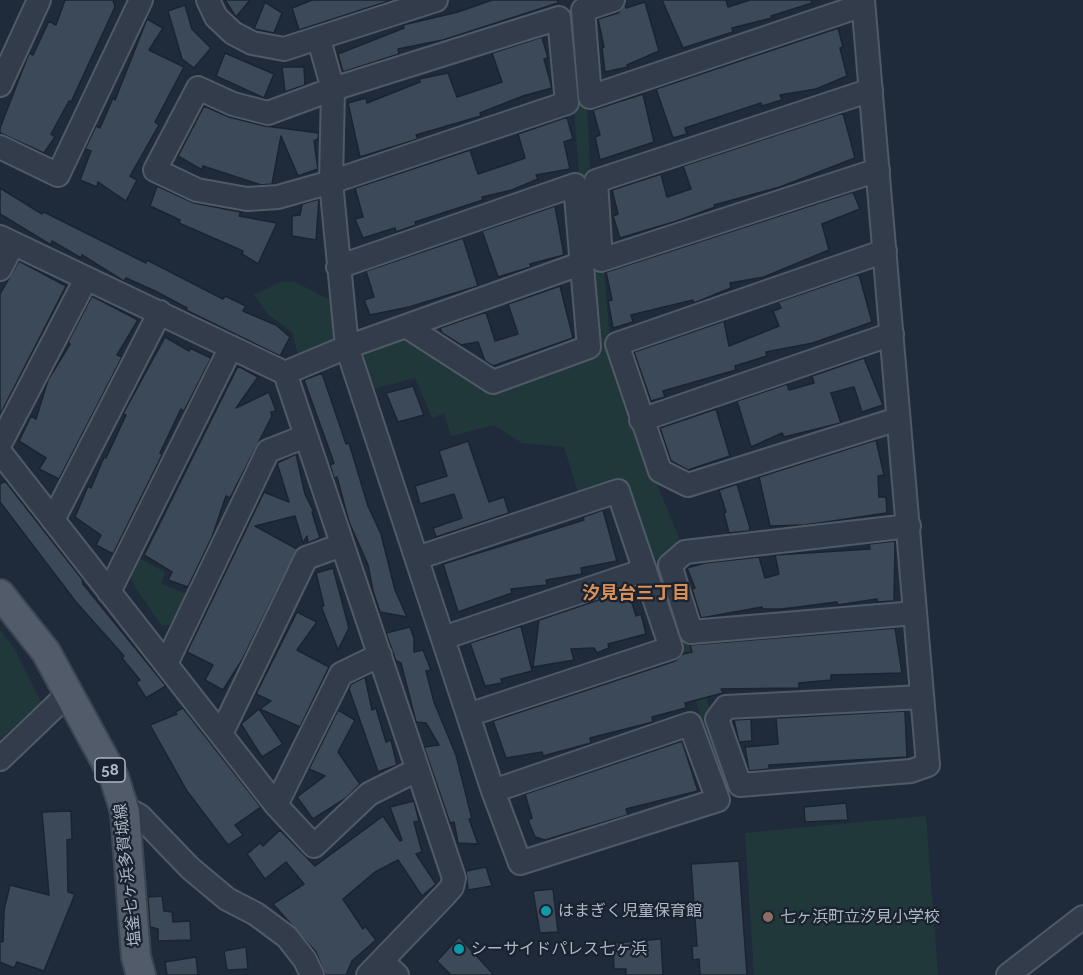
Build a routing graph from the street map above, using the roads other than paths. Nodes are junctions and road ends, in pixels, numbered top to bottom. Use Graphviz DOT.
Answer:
graph roads {
  1 [pos="39,0"];
  2 [pos="141,0"];
  3 [pos="208,0"];
  4 [pos="436,0"];
  5 [pos="612,0"];
  6 [pos="863,2"];
  7 [pos="319,40"];
  8 [pos="0,85"];
  9 [pos="333,89"];
  10 [pos="871,90"];
  11 [pos="0,147"];
  12 [pos="878,170"];
  13 [pos="331,182"];
  14 [pos="7,240"];
  15 [pos="885,251"];
  16 [pos="580,264"];
  17 [pos="338,267"];
  18 [pos="0,269"];
  19 [pos="86,279"];
  20 [pos="160,312"];
  21 [pos="406,326"];
  22 [pos="892,334"];
  23 [pos="231,347"];
  24 [pos="347,347"];
  25 [pos="285,373"];
  26 [pos="898,419"];
  27 [pos="641,420"];
  28 [pos="306,435"];
  29 [pos="0,444"];
  30 [pos="0,452"];
  31 [pos="53,520"];
  32 [pos="909,526"];
  33 [pos="342,545"];
  34 [pos="417,558"];
  35 [pos="645,570"];
  36 [pos="109,592"];
  37 [pos="0,594"];
  38 [pos="915,613"];
  39 [pos="443,638"];
  40 [pos="380,655"];
  41 [pos="165,664"];
  42 [pos="70,692"];
  43 [pos="922,697"];
  44 [pos="468,715"];
  45 [pos="221,734"];
  46 [pos="0,759"];
  47 [pos="417,770"];
  48 [pos="493,790"];
  49 [pos="276,805"];
  50 [pos="125,812"];
  51 [pos="1083,917"];
  52 [pos="382,970"];
  53 [pos="141,975"];
  54 [pos="312,975"];
  55 [pos="1008,975"];
  1 -- 8 [label="street"];
  2 -- 11 [label="street"];
  3 -- 7 [label="street"];
  4 -- 7 [label="street"];
  5 -- 6 [label="street"];
  6 -- 10 [label="street"];
  7 -- 9 [label="street"];
  9 -- 13 [label="street"];
  9 -- 13 [label="street"];
  9 -- 13 [label="street"];
  10 -- 12 [label="street"];
  10 -- 12 [label="street"];
  12 -- 15 [label="street"];
  13 -- 17 [label="street"];
  14 -- 18 [label="street"];
  14 -- 19 [label="street"];
  15 -- 22 [label="street"];
  15 -- 27 [label="street"];
  16 -- 17 [label="street"];
  16 -- 21 [label="street"];
  16 -- 21 [label="street"];
  17 -- 24 [label="street"];
  19 -- 20 [label="street"];
  19 -- 29 [label="street"];
  20 -- 23 [label="street"];
  20 -- 31 [label="street"];
  21 -- 24 [label="street"];
  22 -- 26 [label="street"];
  22 -- 27 [label="street"];
  23 -- 25 [label="street"];
  23 -- 36 [label="street"];
  24 -- 25 [label="street"];
  24 -- 34 [label="street"];
  25 -- 28 [label="street"];
  26 -- 27 [label="street"];
  26 -- 32 [label="street"];
  28 -- 33 [label="street"];
  28 -- 41 [label="street"];
  30 -- 31 [label="street"];
  31 -- 36 [label="street"];
  32 -- 38 [label="street"];
  32 -- 38 [label="street"];
  33 -- 40 [label="street"];
  33 -- 45 [label="street"];
  34 -- 35 [label="street"];
  34 -- 39 [label="street"];
  35 -- 39 [label="street"];
  35 -- 44 [label="street"];
  36 -- 41 [label="street"];
  37 -- 42 [label="main road, 塩釜七ヶ浜多賀城線 / 58"];
  38 -- 43 [label="street"];
  39 -- 44 [label="street"];
  40 -- 47 [label="street"];
  40 -- 49 [label="street"];
  41 -- 45 [label="street"];
  42 -- 46 [label="street"];
  42 -- 50 [label="main road, 塩釜七ヶ浜多賀城線 / 58"];
  43 -- 43 [label="street"];
  44 -- 48 [label="street"];
  45 -- 49 [label="street"];
  47 -- 49 [label="street"];
  47 -- 52 [label="street"];
  48 -- 48 [label="street"];
  50 -- 53 [label="main road, 塩釜七ヶ浜多賀城線 / 58"];
  50 -- 54 [label="street"];
  51 -- 55 [label="street"];
}
